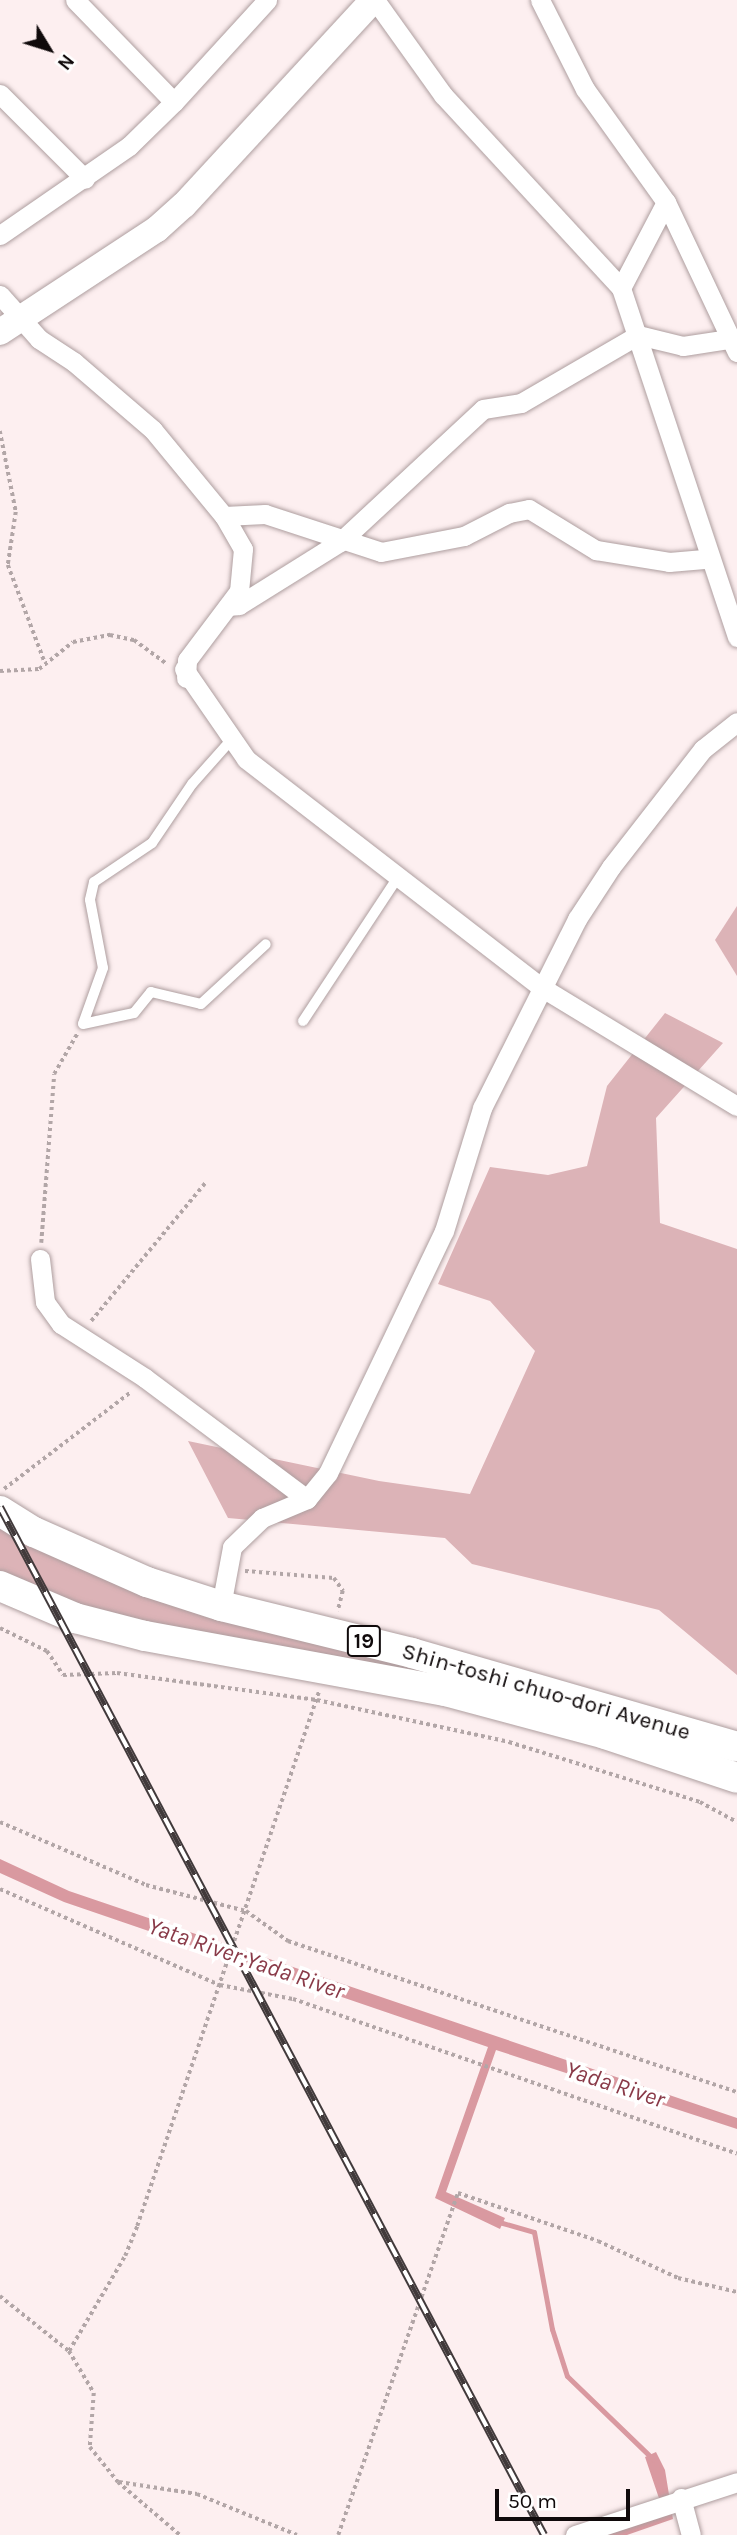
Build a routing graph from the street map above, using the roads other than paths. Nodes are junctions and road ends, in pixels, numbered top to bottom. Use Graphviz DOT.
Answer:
graph roads {
  1 [pos="75,0"];
  2 [pos="267,0"];
  3 [pos="374,0"];
  4 [pos="540,0"];
  5 [pos="97,8"];
  6 [pos="0,94"];
  7 [pos="174,102"];
  8 [pos="85,179"];
  9 [pos="667,202"];
  10 [pos="0,235"];
  11 [pos="621,288"];
  12 [pos="0,295"];
  13 [pos="9,325"];
  14 [pos="638,335"];
  15 [pos="733,346"];
  16 [pos="225,516"];
  17 [pos="340,542"];
  18 [pos="707,559"];
  19 [pos="228,606"];
  20 [pos="737,637"];
  21 [pos="737,722"];
  22 [pos="232,739"];
  23 [pos="398,877"];
  24 [pos="266,944"];
  25 [pos="541,987"];
  26 [pos="303,1021"];
  27 [pos="737,1106"];
  28 [pos="40,1259"];
  29 [pos="307,1499"];
  30 [pos="0,1511"];
  31 [pos="0,1586"];
  32 [pos="221,1606"];
  33 [pos="737,1747"];
  34 [pos="737,1778"];
  35 [pos="737,2482"];
  36 [pos="681,2498"];
  37 [pos="575,2535"];
  38 [pos="691,2535"];
  1 -- 5 [label="street"];
  2 -- 7 [label="street"];
  3 -- 11 [label="street"];
  3 -- 13 [label="street"];
  4 -- 9 [label="street"];
  5 -- 7 [label="street"];
  6 -- 8 [label="street"];
  7 -- 8 [label="street"];
  8 -- 10 [label="street"];
  9 -- 11 [label="street"];
  9 -- 15 [label="street"];
  11 -- 14 [label="street"];
  12 -- 13 [label="street"];
  13 -- 16 [label="street"];
  14 -- 15 [label="street"];
  14 -- 17 [label="street"];
  14 -- 18 [label="street"];
  16 -- 17 [label="street"];
  16 -- 19 [label="street"];
  17 -- 18 [label="street"];
  17 -- 19 [label="street"];
  18 -- 20 [label="street"];
  19 -- 22 [label="street"];
  21 -- 25 [label="street"];
  22 -- 23 [label="street"];
  22 -- 24 [label="lane"];
  23 -- 25 [label="street"];
  23 -- 26 [label="lane"];
  25 -- 27 [label="street"];
  25 -- 29 [label="street"];
  28 -- 29 [label="street"];
  29 -- 32 [label="street"];
  30 -- 32 [label="main road, Shin-toshi chuo-dori Avenue / 19"];
  31 -- 34 [label="main road, Shin-toshi chuo-dori Avenue / 19"];
  32 -- 33 [label="main road, Shin-toshi chuo-dori Avenue / 19"];
  35 -- 36 [label="street"];
  36 -- 37 [label="street"];
  36 -- 38 [label="street"];
}
